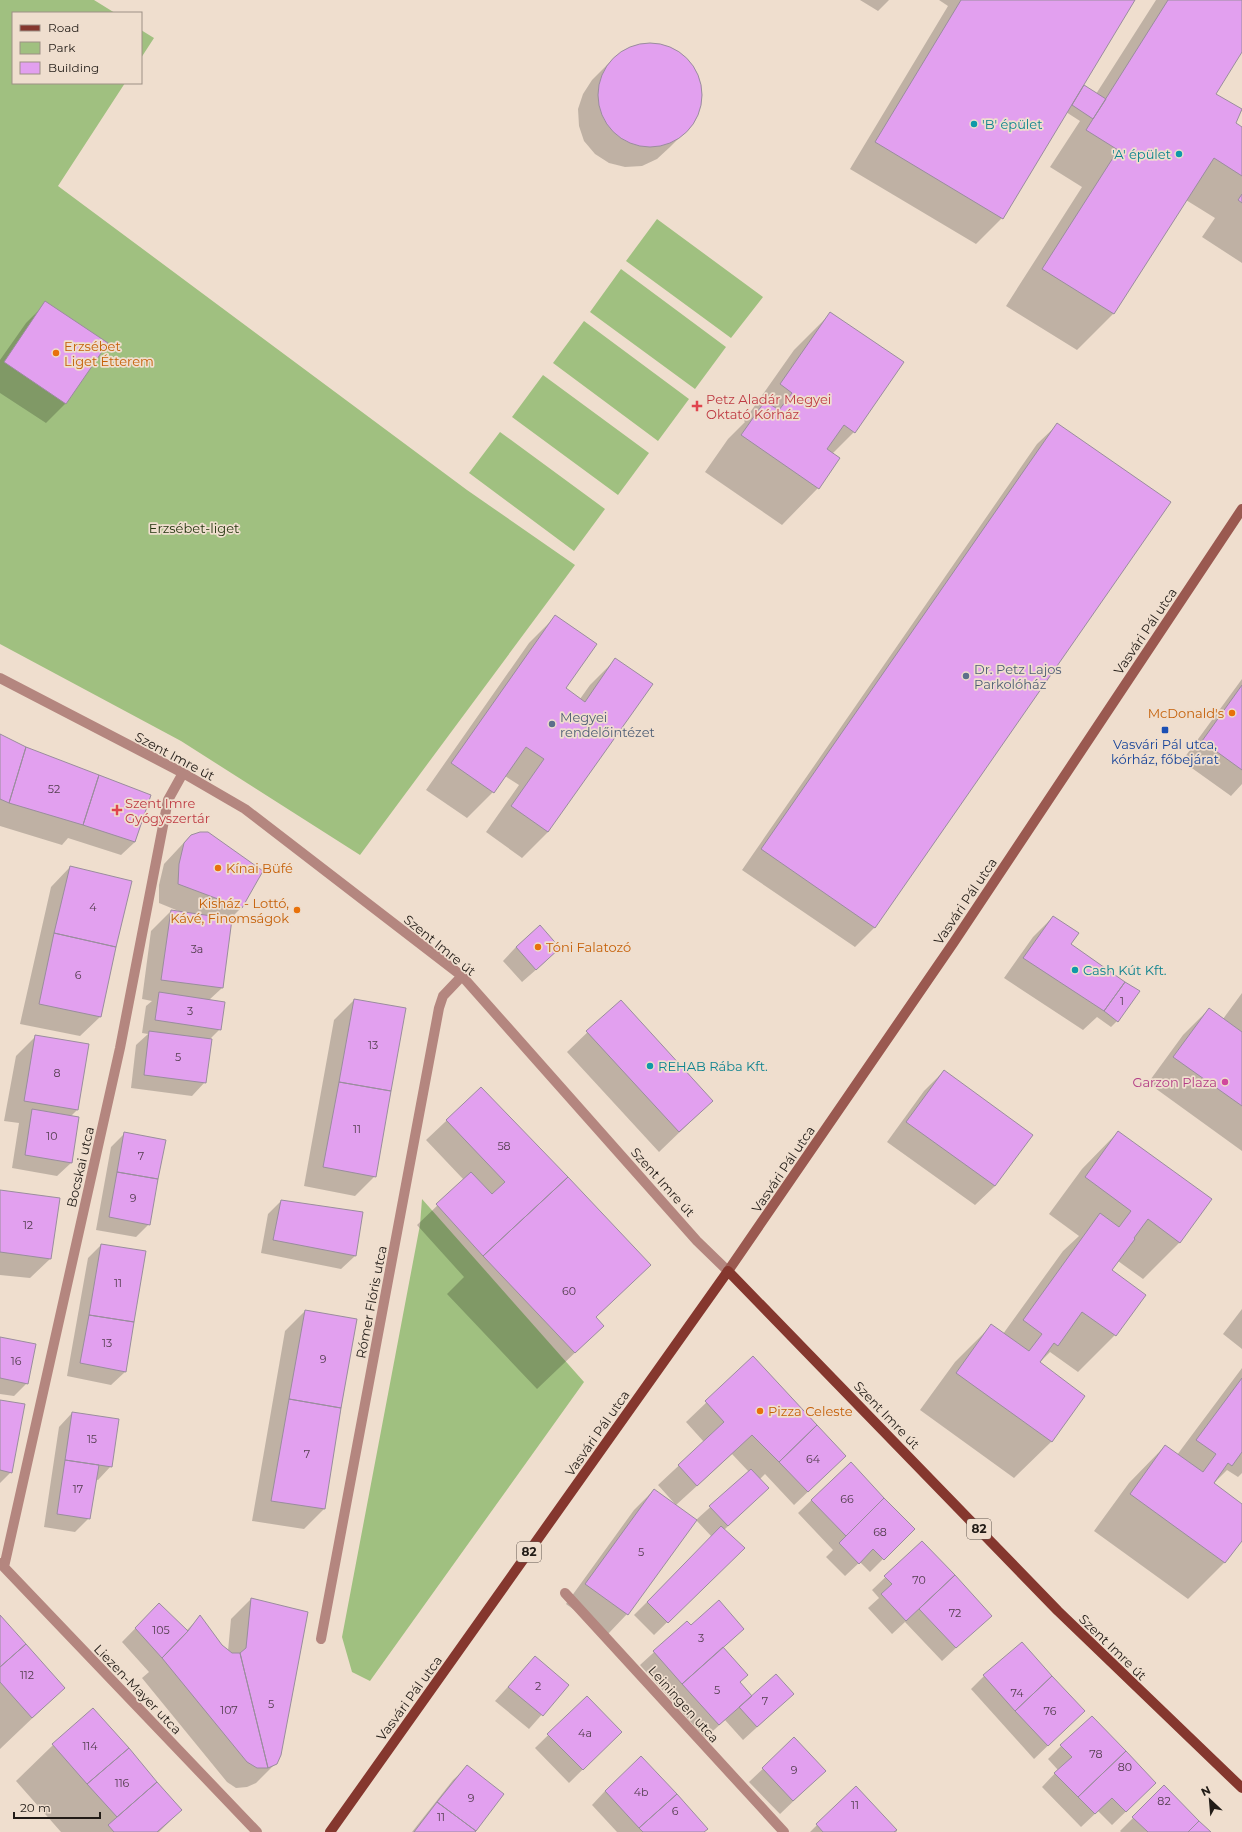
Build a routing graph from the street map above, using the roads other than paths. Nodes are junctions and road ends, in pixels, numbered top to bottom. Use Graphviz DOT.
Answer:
graph roads {
  1 [pos="1242,509"];
  2 [pos="0,678"];
  3 [pos="183,773"];
  4 [pos="462,976"];
  5 [pos="728,1271"];
  6 [pos="2,1565"];
  7 [pos="565,1593"];
  8 [pos="321,1639"];
  9 [pos="1242,1788"];
  10 [pos="257,1832"];
  11 [pos="330,1832"];
  12 [pos="784,1832"];
  1 -- 5 [label="street, Vasvári Pál utca"];
  2 -- 3 [label="street, Szent Imre út"];
  3 -- 4 [label="street, Szent Imre út"];
  3 -- 6 [label="street, Bocskai utca"];
  4 -- 5 [label="street, Szent Imre út"];
  4 -- 8 [label="street, Rómer Flóris utca"];
  5 -- 9 [label="main road, Szent Imre út / 82"];
  5 -- 11 [label="main road, Vasvári Pál utca / 82"];
  6 -- 10 [label="street, Liezen-Mayer utca"];
  7 -- 12 [label="street, Leiningen utca"];
}
